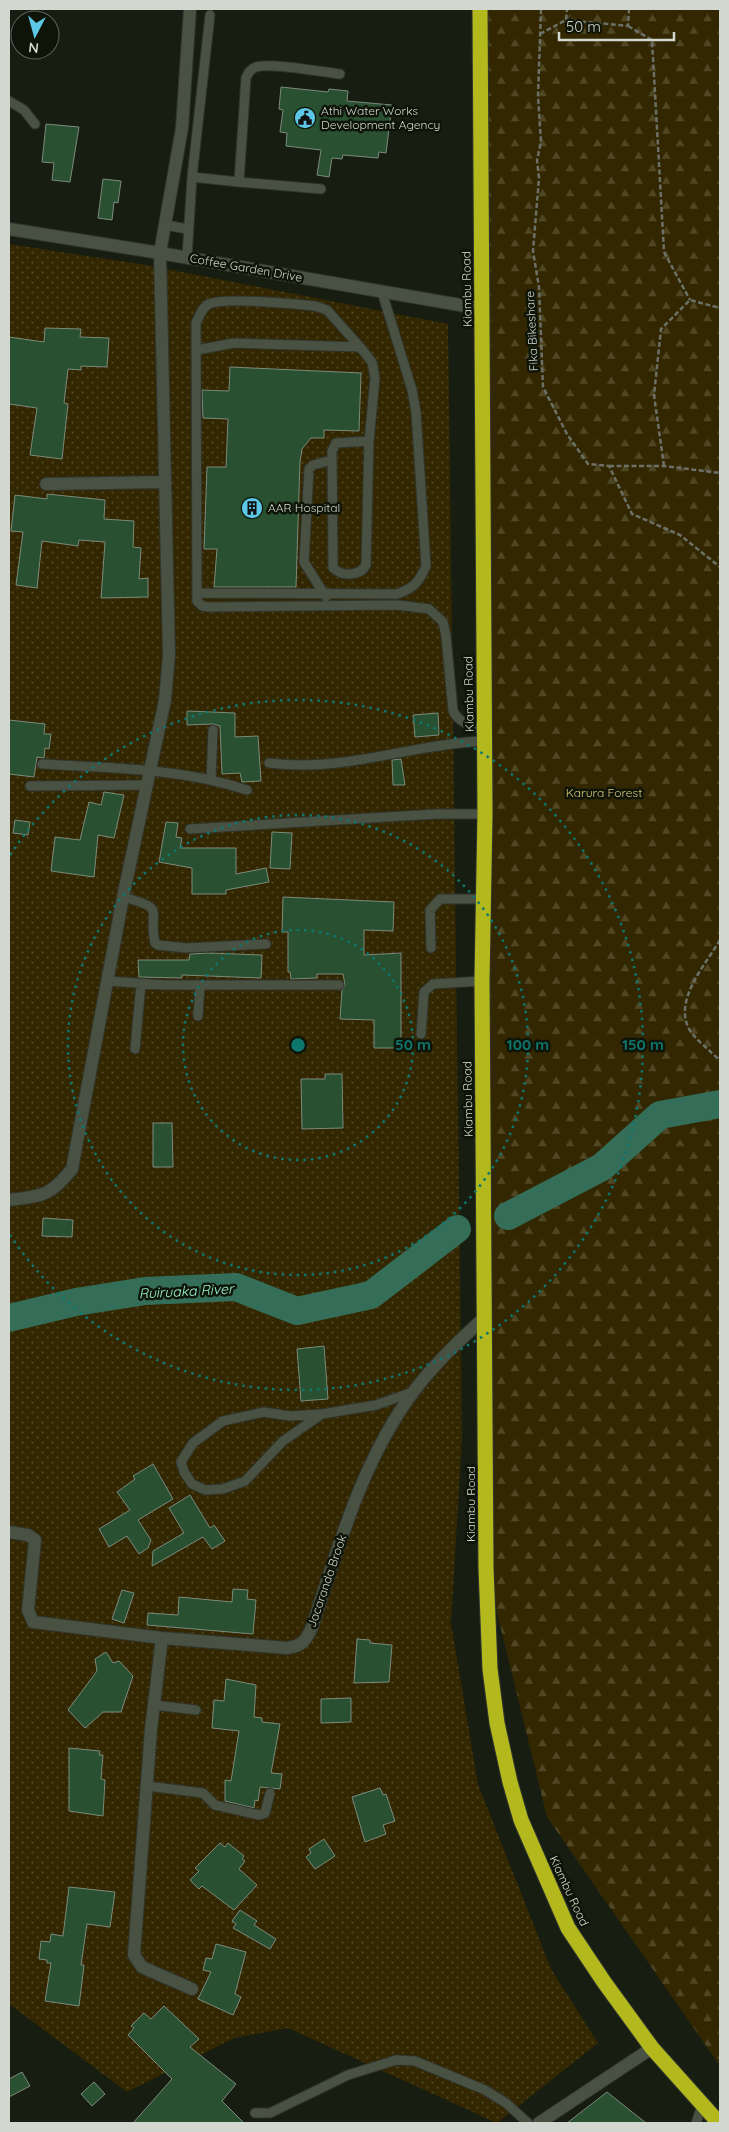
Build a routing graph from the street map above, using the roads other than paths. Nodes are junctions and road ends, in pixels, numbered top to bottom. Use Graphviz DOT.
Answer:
graph roads {
  1 [pos="190,9"];
  2 [pos="480,9"];
  3 [pos="210,15"];
  4 [pos="340,74"];
  5 [pos="9,100"];
  6 [pos="35,124"];
  7 [pos="192,177"];
  8 [pos="238,182"];
  9 [pos="320,189"];
  10 [pos="166,225"];
  11 [pos="187,228"];
  12 [pos="9,229"];
  13 [pos="160,253"];
  14 [pos="187,258"];
  15 [pos="382,292"];
  16 [pos="483,310"];
  17 [pos="360,347"];
  18 [pos="197,350"];
  19 [pos="370,441"];
  20 [pos="332,460"];
  21 [pos="164,482"];
  22 [pos="46,484"];
  23 [pos="197,593"];
  24 [pos="232,593"];
  25 [pos="323,594"];
  26 [pos="332,606"];
  27 [pos="233,607"];
  28 [pos="213,730"];
  29 [pos="484,736"];
  30 [pos="269,763"];
  31 [pos="42,764"];
  32 [pos="151,770"];
  33 [pos="210,778"];
  34 [pos="148,785"];
  35 [pos="30,786"];
  36 [pos="247,790"];
  37 [pos="485,814"];
  38 [pos="190,829"];
  39 [pos="123,897"];
  40 [pos="485,899"];
  41 [pos="266,944"];
  42 [pos="431,948"];
  43 [pos="108,981"];
  44 [pos="482,981"];
  45 [pos="141,984"];
  46 [pos="339,985"];
  47 [pos="200,986"];
  48 [pos="198,1016"];
  49 [pos="422,1034"];
  50 [pos="135,1049"];
  51 [pos="9,1200"];
  52 [pos="485,1317"];
  53 [pos="413,1392"];
  54 [pos="322,1414"];
  55 [pos="9,1532"];
  56 [pos="162,1638"];
  57 [pos="154,1705"];
  58 [pos="196,1710"];
  59 [pos="147,1786"];
  60 [pos="270,1793"];
  61 [pos="192,1989"];
  62 [pos="652,2048"];
  63 [pos="703,2103"];
  64 [pos="255,2113"];
  65 [pos="718,2120"];
  66 [pos="528,2123"];
  67 [pos="539,2123"];
  68 [pos="696,2123"];
  1 -- 10 [label="street"];
  2 -- 16 [label="highway, Kiambu Road"];
  3 -- 7 [label="lane"];
  4 -- 8 [label="lane"];
  5 -- 6 [label="lane"];
  7 -- 8 [label="lane"];
  7 -- 11 [label="lane"];
  8 -- 9 [label="lane"];
  10 -- 11 [label="lane"];
  10 -- 13 [label="street"];
  11 -- 14 [label="lane"];
  12 -- 13 [label="street, Coffee Garden Drive"];
  13 -- 14 [label="street, Coffee Garden Drive"];
  13 -- 21 [label="street"];
  14 -- 15 [label="street, Coffee Garden Drive"];
  15 -- 16 [label="street, Coffee Garden Drive"];
  15 -- 25 [label="lane"];
  16 -- 29 [label="highway, Kiambu Road"];
  17 -- 18 [label="lane"];
  17 -- 18 [label="lane"];
  17 -- 19 [label="lane"];
  18 -- 23 [label="lane"];
  19 -- 20 [label="lane"];
  19 -- 20 [label="lane"];
  20 -- 25 [label="lane"];
  21 -- 22 [label="street"];
  21 -- 32 [label="street"];
  23 -- 24 [label="lane"];
  23 -- 27 [label="lane"];
  24 -- 25 [label="lane"];
  24 -- 27 [label="lane"];
  25 -- 26 [label="lane"];
  26 -- 27 [label="lane"];
  26 -- 29 [label="lane"];
  28 -- 33 [label="lane"];
  29 -- 30 [label="lane"];
  29 -- 37 [label="highway, Kiambu Road"];
  31 -- 32 [label="lane"];
  32 -- 33 [label="lane"];
  32 -- 34 [label="street"];
  33 -- 36 [label="lane"];
  34 -- 35 [label="lane"];
  34 -- 39 [label="street"];
  37 -- 38 [label="lane"];
  37 -- 40 [label="highway, Kiambu Road"];
  39 -- 41 [label="lane"];
  39 -- 43 [label="street"];
  40 -- 42 [label="lane"];
  40 -- 44 [label="highway, Kiambu Road"];
  43 -- 45 [label="lane"];
  43 -- 51 [label="street"];
  44 -- 49 [label="lane"];
  44 -- 52 [label="highway, Kiambu Road"];
  45 -- 47 [label="lane"];
  45 -- 50 [label="lane"];
  46 -- 47 [label="lane"];
  47 -- 48 [label="lane"];
  52 -- 53 [label="street, Jacaranda Brook"];
  52 -- 62 [label="highway, Kiambu Road"];
  53 -- 54 [label="lane"];
  53 -- 56 [label="street, Jacaranda Brook"];
  54 -- 54 [label="lane"];
  55 -- 56 [label="street, Jacaranda Brook"];
  56 -- 57 [label="street"];
  57 -- 58 [label="lane"];
  57 -- 59 [label="street"];
  59 -- 60 [label="lane"];
  59 -- 61 [label="street"];
  62 -- 63 [label="highway, Kiambu Road"];
  62 -- 67 [label="street"];
  63 -- 65 [label="highway, Kiambu Road"];
  63 -- 68 [label="lane"];
  64 -- 66 [label="lane"];
}
